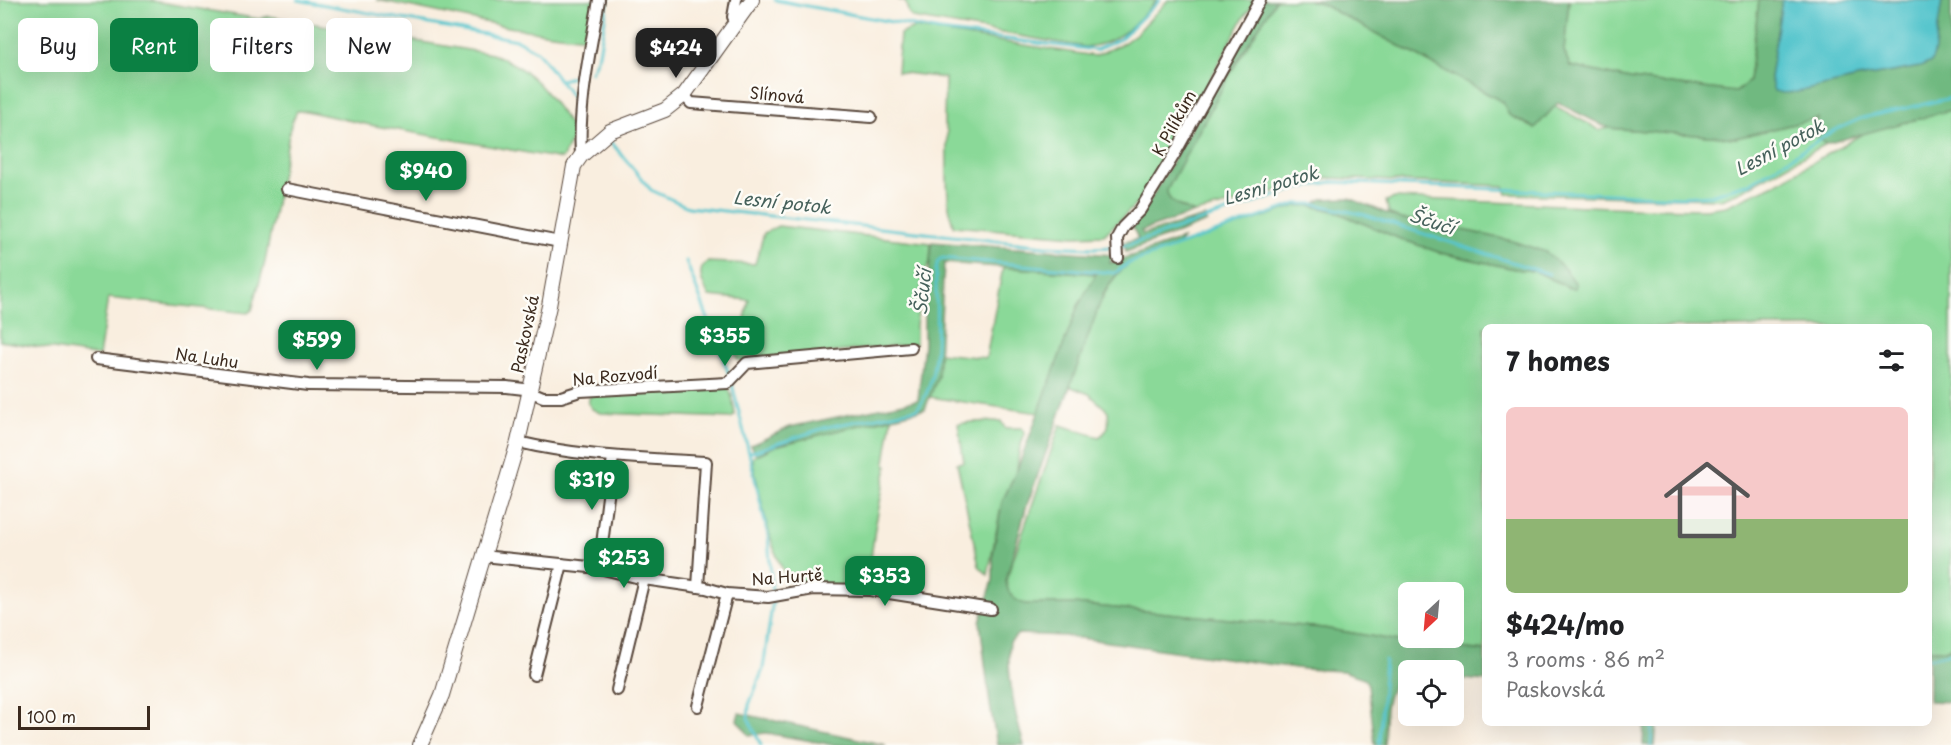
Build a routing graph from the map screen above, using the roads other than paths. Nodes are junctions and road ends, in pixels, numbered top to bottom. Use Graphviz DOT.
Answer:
graph roads {
  1 [pos="599,0"];
  2 [pos="736,0"];
  3 [pos="752,0"];
  4 [pos="1260,0"];
  5 [pos="737,22"];
  6 [pos="684,95"];
  7 [pos="871,117"];
  8 [pos="581,156"];
  9 [pos="287,189"];
  10 [pos="560,242"];
  11 [pos="1118,255"];
  12 [pos="911,348"];
  13 [pos="96,359"];
  14 [pos="530,392"];
  15 [pos="518,442"];
  16 [pos="613,457"];
  17 [pos="483,556"];
  18 [pos="562,564"];
  19 [pos="599,568"];
  20 [pos="644,579"];
  21 [pos="698,587"];
  22 [pos="727,594"];
  23 [pos="991,609"];
  24 [pos="534,675"];
  25 [pos="617,690"];
  26 [pos="698,706"];
  27 [pos="420,745"];
  1 -- 8 [label="street"];
  2 -- 5 [label="street"];
  3 -- 5 [label="street, Paskovská"];
  4 -- 11 [label="street, K Pilíkům"];
  5 -- 6 [label="street, Paskovská"];
  6 -- 7 [label="street, Slínová"];
  6 -- 8 [label="street, Paskovská"];
  8 -- 10 [label="street, Paskovská"];
  9 -- 10 [label="street"];
  10 -- 14 [label="street, Paskovská"];
  12 -- 14 [label="street, Na Rozvodí"];
  13 -- 14 [label="street, Na Luhu"];
  14 -- 15 [label="street, Paskovská"];
  15 -- 16 [label="street"];
  15 -- 17 [label="street, Paskovská"];
  16 -- 19 [label="street"];
  16 -- 21 [label="street"];
  17 -- 18 [label="street, Na Hurtě"];
  17 -- 27 [label="street, Paskovská"];
  18 -- 19 [label="street, Na Hurtě"];
  18 -- 24 [label="street"];
  19 -- 20 [label="street, Na Hurtě"];
  20 -- 21 [label="street, Na Hurtě"];
  20 -- 25 [label="street"];
  21 -- 22 [label="street, Na Hurtě"];
  22 -- 23 [label="street, Na Hurtě"];
  22 -- 26 [label="street"];
}
